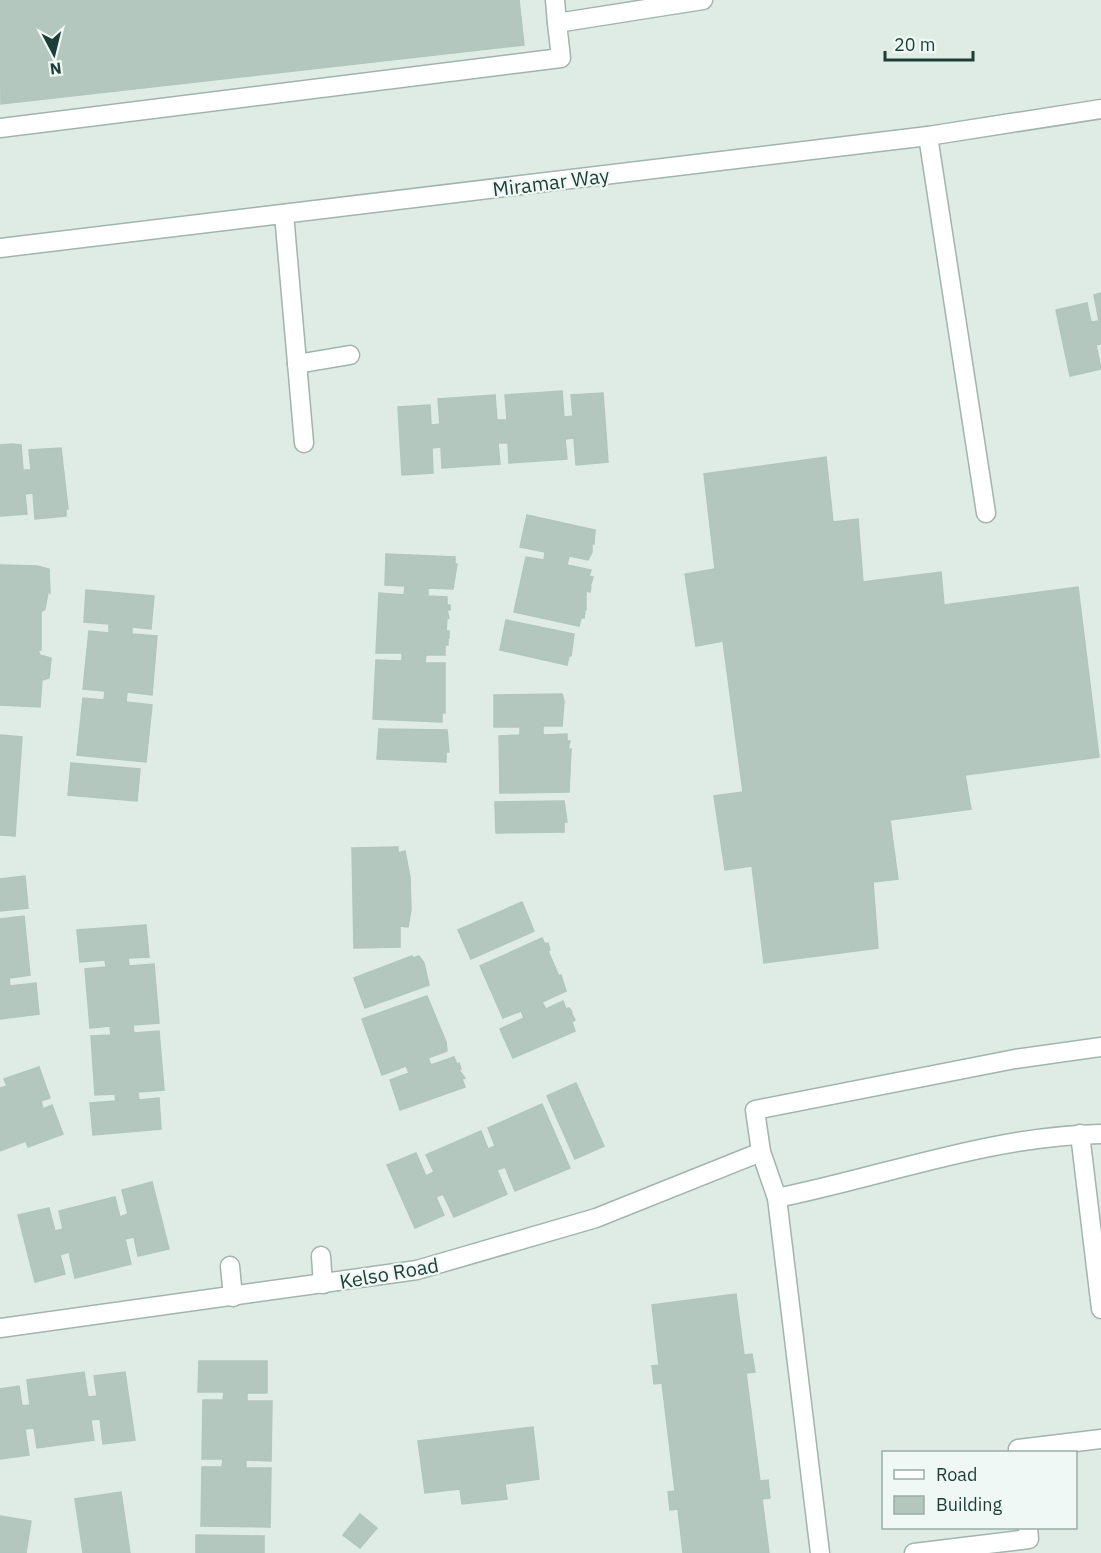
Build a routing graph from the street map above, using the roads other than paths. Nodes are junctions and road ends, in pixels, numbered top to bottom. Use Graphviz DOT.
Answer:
graph roads {
  1 [pos="555,0"];
  2 [pos="703,0"];
  3 [pos="558,23"];
  4 [pos="1101,109"];
  5 [pos="0,128"];
  6 [pos="928,136"];
  7 [pos="284,214"];
  8 [pos="0,248"];
  9 [pos="350,355"];
  10 [pos="297,363"];
  11 [pos="304,443"];
  12 [pos="986,513"];
  13 [pos="1101,1047"];
  14 [pos="1080,1134"];
  15 [pos="1101,1134"];
  16 [pos="761,1152"];
  17 [pos="777,1198"];
  18 [pos="321,1256"];
  19 [pos="230,1266"];
  20 [pos="323,1284"];
  21 [pos="232,1297"];
  22 [pos="1101,1309"];
  23 [pos="0,1328"];
  24 [pos="1101,1438"];
  25 [pos="1019,1451"];
  26 [pos="1028,1529"];
  27 [pos="820,1553"];
  28 [pos="914,1553"];
  1 -- 3 [label="street"];
  2 -- 3 [label="street"];
  3 -- 5 [label="street"];
  4 -- 6 [label="street, Miramar Way"];
  6 -- 7 [label="street, Miramar Way"];
  6 -- 12 [label="street"];
  7 -- 8 [label="street, Miramar Way"];
  7 -- 10 [label="street"];
  9 -- 10 [label="street"];
  10 -- 11 [label="street"];
  13 -- 16 [label="street"];
  14 -- 15 [label="street"];
  14 -- 17 [label="street"];
  14 -- 22 [label="street"];
  16 -- 17 [label="street"];
  16 -- 20 [label="street, Kelso Road"];
  17 -- 27 [label="street"];
  18 -- 20 [label="street"];
  19 -- 21 [label="street"];
  20 -- 21 [label="street, Kelso Road"];
  21 -- 23 [label="street, Kelso Road"];
  24 -- 25 [label="street"];
  26 -- 28 [label="street"];
}
